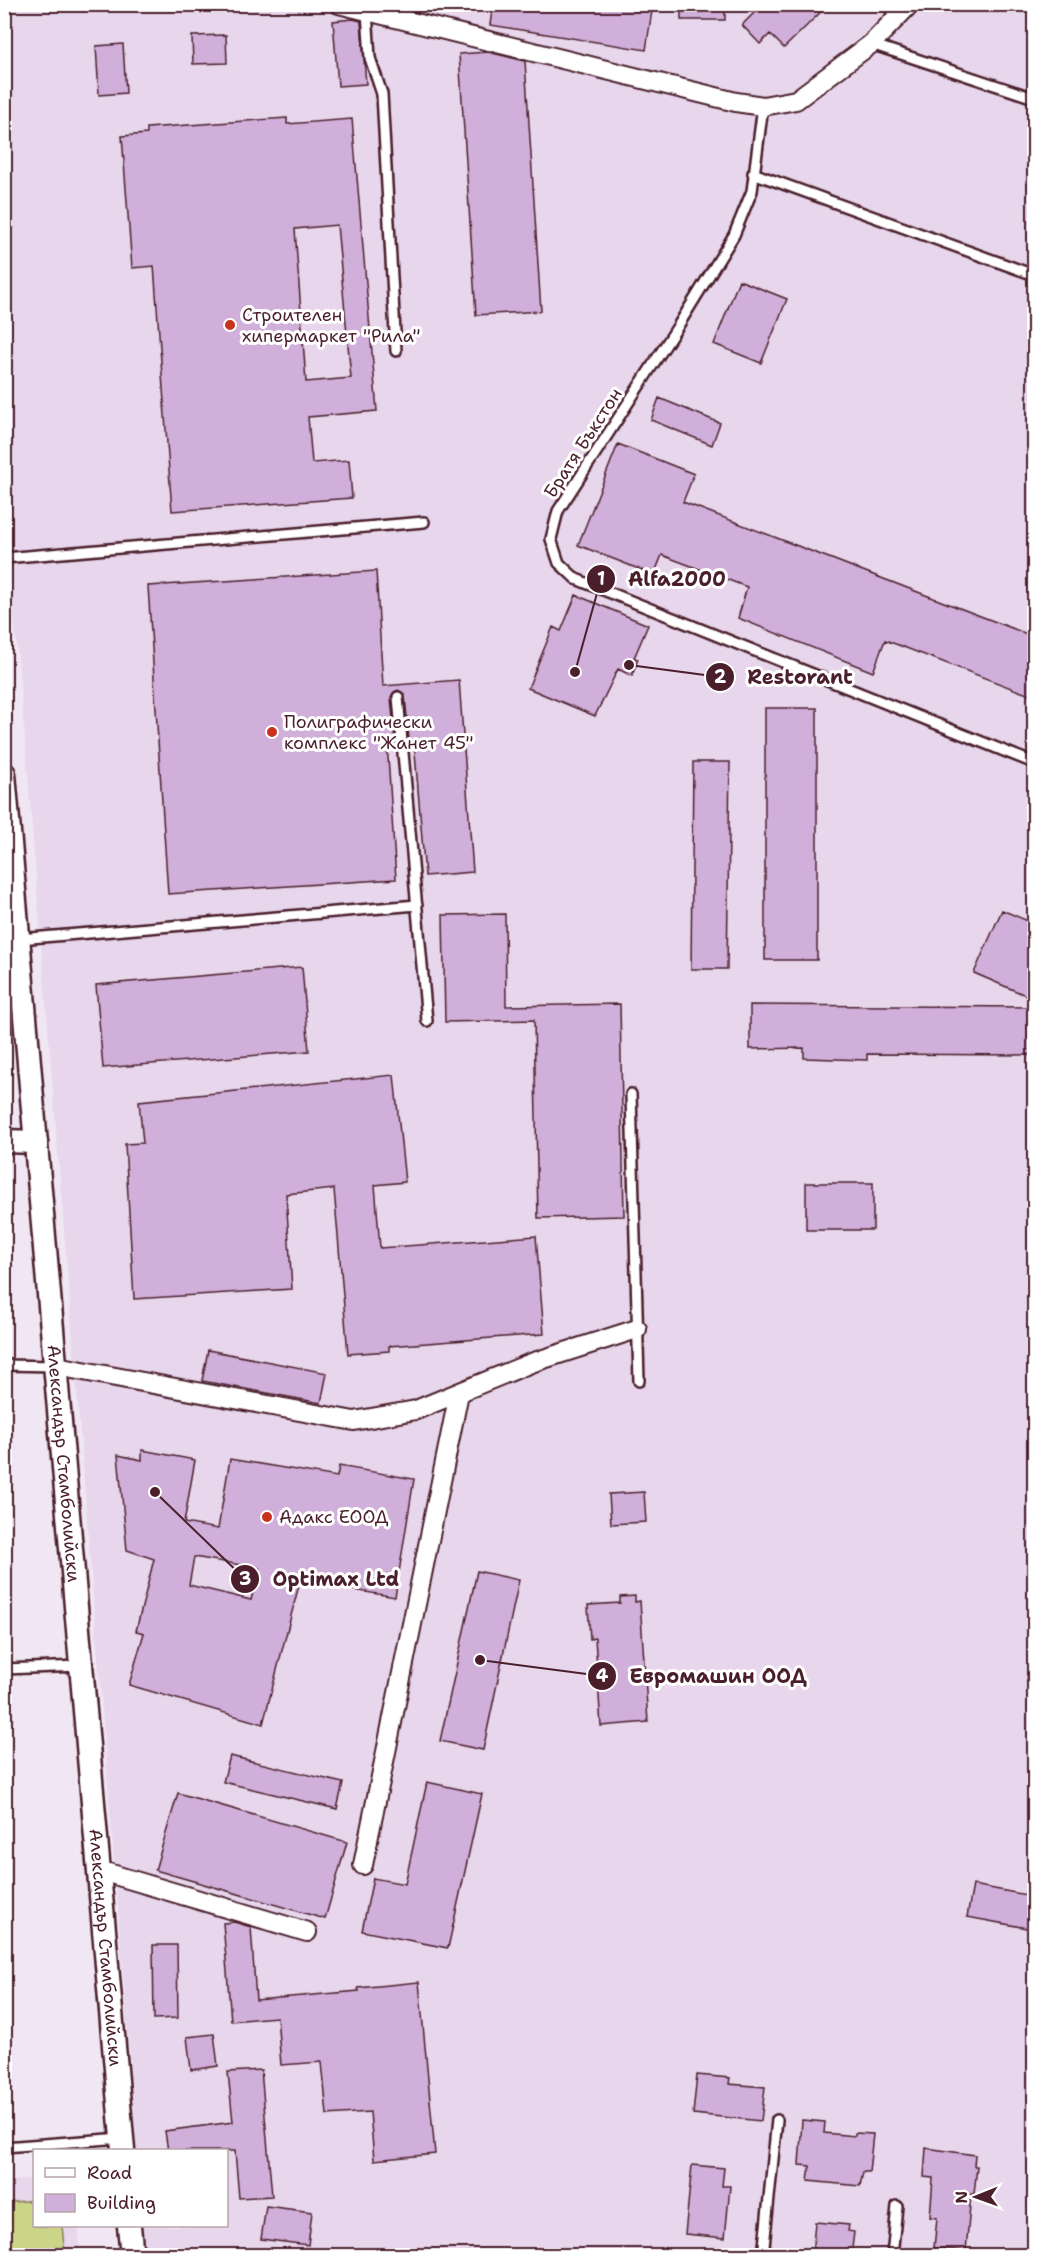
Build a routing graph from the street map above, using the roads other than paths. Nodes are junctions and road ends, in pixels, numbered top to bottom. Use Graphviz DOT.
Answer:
graph roads {
  1 [pos="339,4"];
  2 [pos="898,9"];
  3 [pos="367,10"];
  4 [pos="871,44"];
  5 [pos="1035,99"];
  6 [pos="763,106"];
  7 [pos="753,173"];
  8 [pos="1035,275"];
  9 [pos="396,351"];
  10 [pos="423,522"];
  11 [pos="4,558"];
  12 [pos="398,697"];
  13 [pos="1035,763"];
  14 [pos="4,774"];
  15 [pos="417,904"];
  16 [pos="19,939"];
  17 [pos="427,1021"];
  18 [pos="631,1094"];
  19 [pos="4,1141"];
  20 [pos="36,1142"];
  21 [pos="637,1329"];
  22 [pos="4,1365"];
  23 [pos="56,1366"];
  24 [pos="639,1381"];
  25 [pos="459,1393"];
  26 [pos="80,1666"];
  27 [pos="4,1669"];
  28 [pos="363,1865"];
  29 [pos="98,1870"];
  30 [pos="307,1932"];
  31 [pos="777,2120"];
  32 [pos="122,2144"];
  33 [pos="4,2147"];
  34 [pos="897,2206"];
  35 [pos="129,2227"];
  36 [pos="132,2256"];
  37 [pos="764,2256"];
  38 [pos="892,2256"];
  1 -- 3 [label="street"];
  2 -- 4 [label="street"];
  3 -- 6 [label="street"];
  3 -- 9 [label="lane"];
  4 -- 5 [label="lane"];
  4 -- 6 [label="street"];
  6 -- 7 [label="lane, Братя Бъкстон"];
  7 -- 8 [label="lane"];
  7 -- 13 [label="lane, Братя Бъкстон"];
  10 -- 11 [label="lane"];
  12 -- 15 [label="lane"];
  14 -- 16 [label="street, Александър Стамболийски"];
  15 -- 16 [label="lane"];
  15 -- 17 [label="lane"];
  16 -- 20 [label="street, Александър Стамболийски"];
  18 -- 21 [label="lane"];
  19 -- 20 [label="street"];
  20 -- 23 [label="street, Александър Стамболийски"];
  21 -- 24 [label="lane"];
  21 -- 25 [label="street"];
  22 -- 23 [label="lane"];
  23 -- 25 [label="street"];
  23 -- 26 [label="street, Александър Стамболийски"];
  25 -- 28 [label="street"];
  26 -- 27 [label="lane"];
  26 -- 29 [label="street, Александър Стамболийски"];
  29 -- 30 [label="street"];
  29 -- 32 [label="street, Александър Стамболийски"];
  31 -- 37 [label="lane"];
  32 -- 33 [label="lane"];
  34 -- 38 [label="lane"];
  35 -- 36 [label="street"];
}
